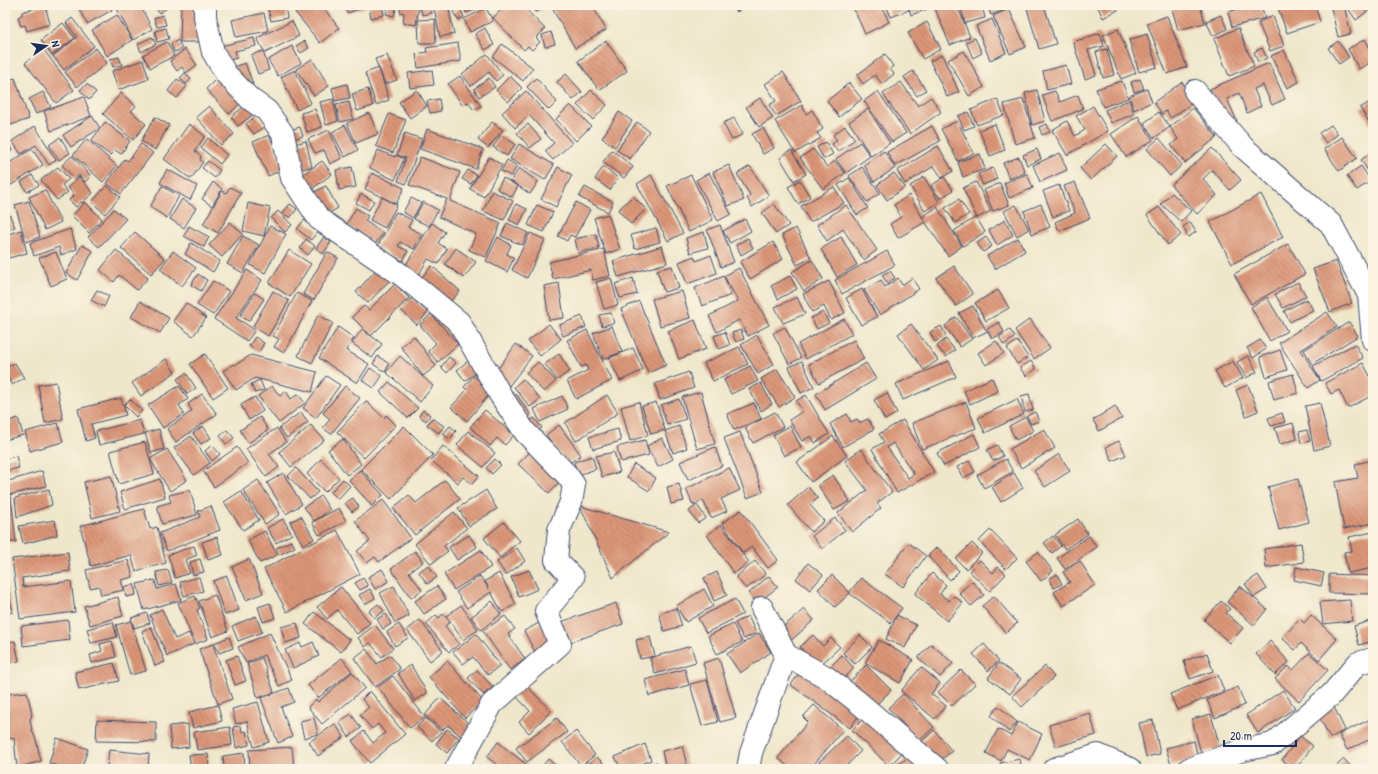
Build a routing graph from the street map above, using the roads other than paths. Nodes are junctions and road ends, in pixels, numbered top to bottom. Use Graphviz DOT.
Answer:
graph roads {
  1 [pos="205,5"];
  2 [pos="1195,91"];
  3 [pos="1373,340"];
  4 [pos="762,608"];
  5 [pos="786,655"];
  6 [pos="1373,659"];
  7 [pos="456,769"];
  8 [pos="748,769"];
  9 [pos="937,769"];
  10 [pos="1054,769"];
  11 [pos="1130,769"];
  12 [pos="1189,769"];
  1 -- 7 [label="street"];
  2 -- 3 [label="street"];
  4 -- 5 [label="street"];
  5 -- 8 [label="street"];
  5 -- 9 [label="street"];
  6 -- 12 [label="street"];
  10 -- 11 [label="street"];
}
